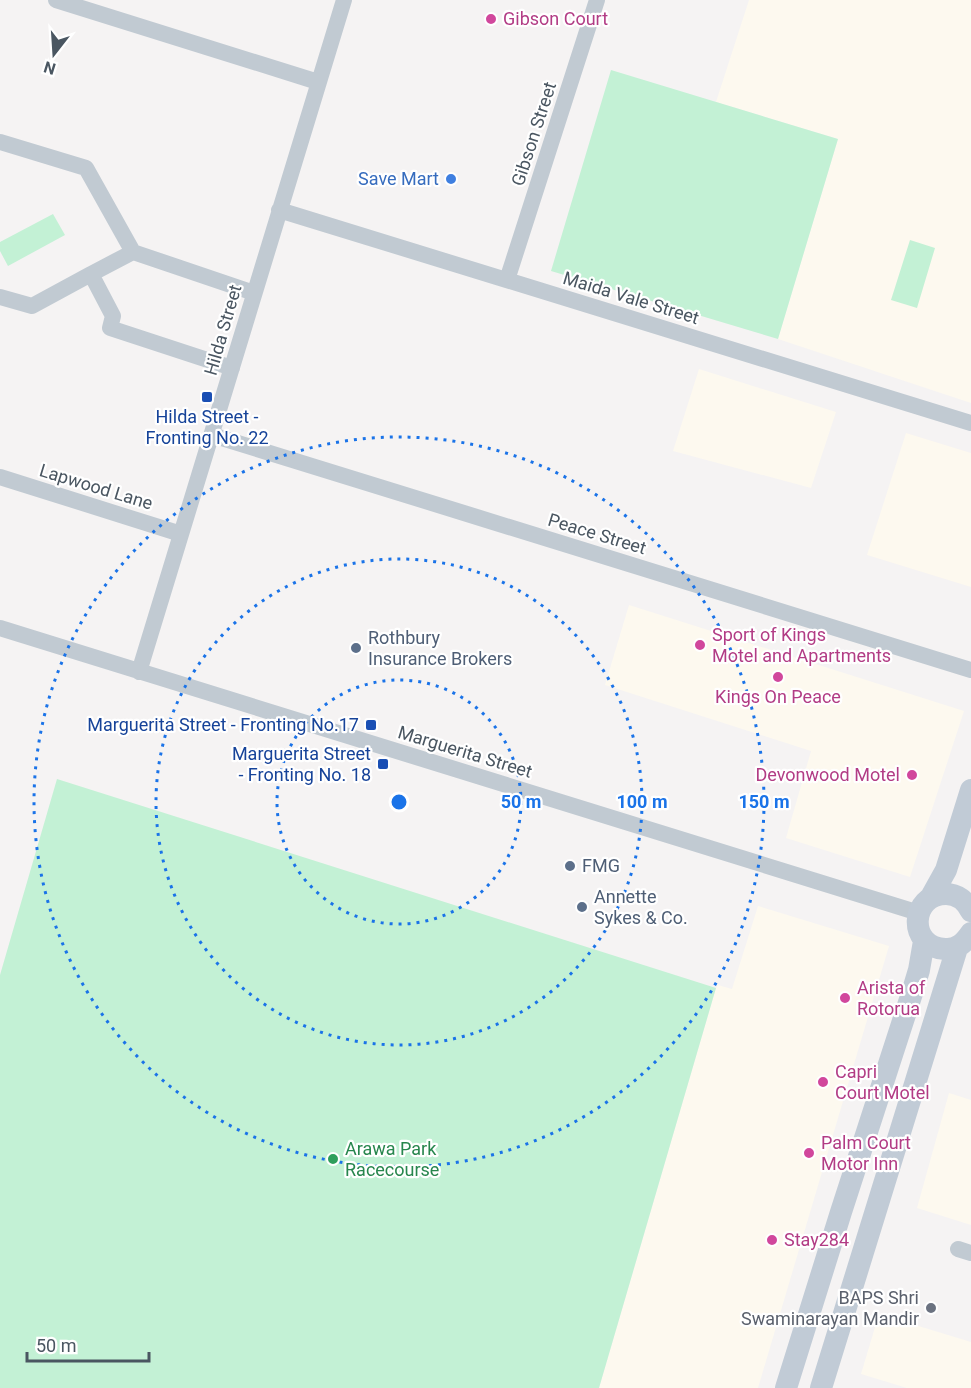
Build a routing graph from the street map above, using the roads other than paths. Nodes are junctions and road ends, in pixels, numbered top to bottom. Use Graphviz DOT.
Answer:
graph roads {
  1 [pos="56,0"];
  2 [pos="344,0"];
  3 [pos="597,0"];
  4 [pos="318,82"];
  5 [pos="0,142"];
  6 [pos="279,210"];
  7 [pos="133,252"];
  8 [pos="91,274"];
  9 [pos="507,280"];
  10 [pos="254,293"];
  11 [pos="0,297"];
  12 [pos="232,368"];
  13 [pos="971,423"];
  14 [pos="212,435"];
  15 [pos="0,477"];
  16 [pos="181,534"];
  17 [pos="0,628"];
  18 [pos="971,670"];
  19 [pos="139,672"];
  20 [pos="971,790"];
  21 [pos="970,902"];
  22 [pos="925,905"];
  23 [pos="924,941"];
  24 [pos="964,941"];
  25 [pos="841,1212"];
  26 [pos="872,1221"];
  27 [pos="786,1388"];
  28 [pos="820,1388"];
  1 -- 4 [label="street"];
  2 -- 4 [label="street, Hilda Street"];
  3 -- 9 [label="street, Gibson Street"];
  4 -- 6 [label="street, Hilda Street"];
  5 -- 7 [label="street"];
  6 -- 9 [label="street, Maida Vale Street"];
  6 -- 10 [label="street, Hilda Street"];
  7 -- 8 [label="street"];
  7 -- 10 [label="street"];
  8 -- 11 [label="street"];
  8 -- 12 [label="street"];
  9 -- 13 [label="street, Maida Vale Street"];
  10 -- 12 [label="street, Hilda Street"];
  12 -- 14 [label="street, Hilda Street"];
  14 -- 16 [label="street, Hilda Street"];
  14 -- 18 [label="street, Peace Street"];
  15 -- 16 [label="street, Lapwood Lane"];
  16 -- 19 [label="street, Hilda Street"];
  17 -- 19 [label="street, Marguerita Street"];
  19 -- 22 [label="street, Marguerita Street"];
  20 -- 22 [label="main road"];
  21 -- 22 [label="main road"];
  22 -- 23 [label="main road"];
  23 -- 24 [label="main road"];
  23 -- 25 [label="main road"];
  24 -- 26 [label="main road"];
  25 -- 26 [label="main road"];
  25 -- 27 [label="main road"];
  26 -- 28 [label="main road"];
}
